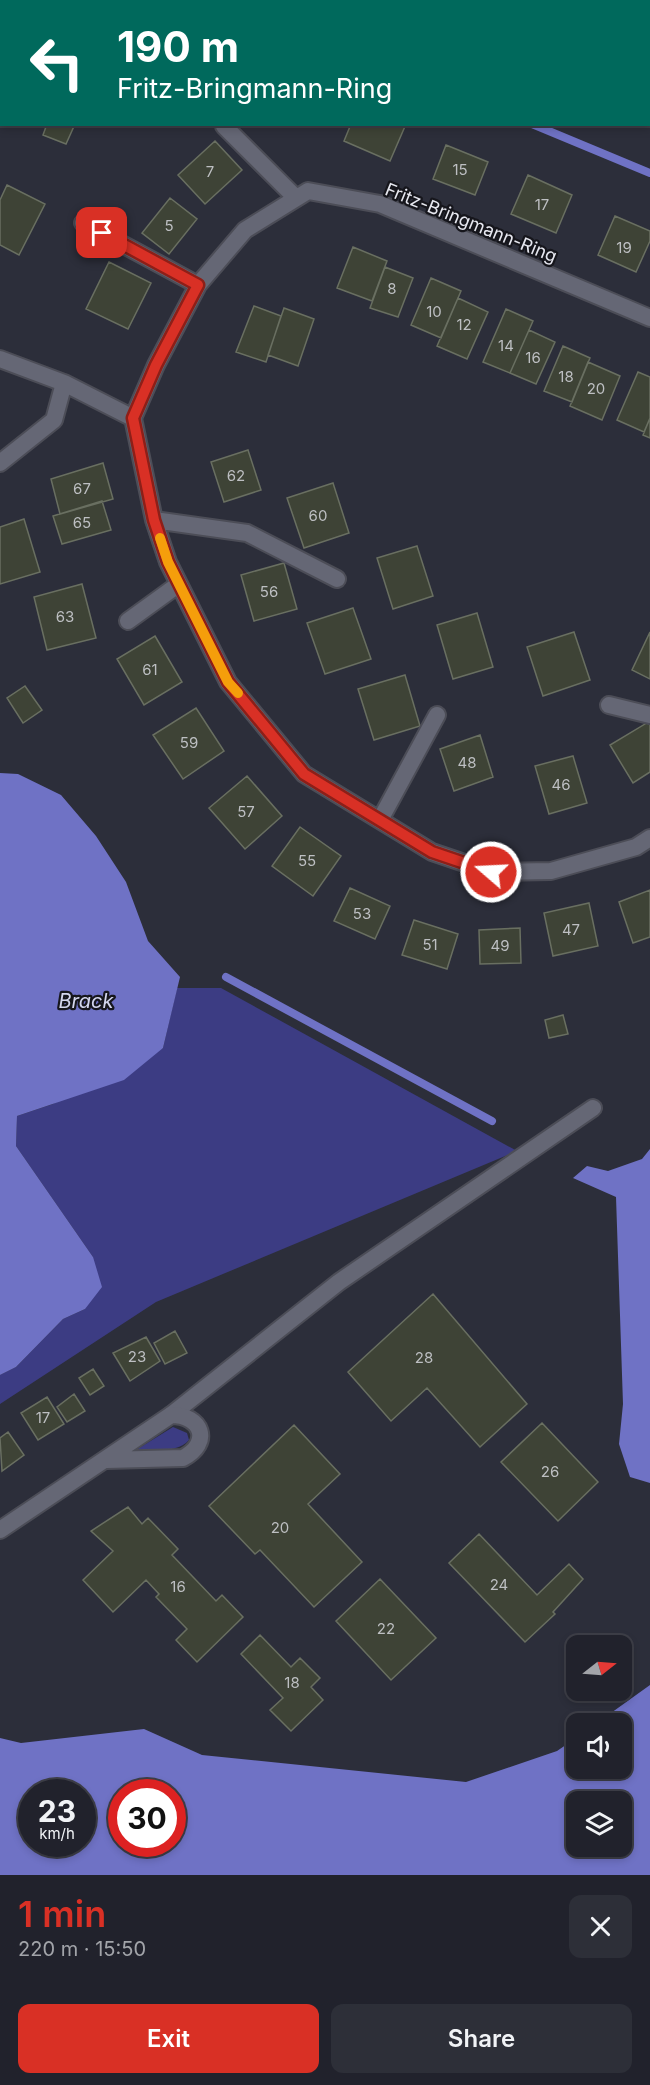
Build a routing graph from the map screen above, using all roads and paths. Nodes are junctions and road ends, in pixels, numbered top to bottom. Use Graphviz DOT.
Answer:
graph roads {
  1 [pos="224,126"];
  2 [pos="296,198"];
  3 [pos="83,223"];
  4 [pos="198,285"];
  5 [pos="650,318"];
  6 [pos="0,359"];
  7 [pos="64,382"];
  8 [pos="133,418"];
  9 [pos="0,463"];
  10 [pos="154,520"];
  11 [pos="337,579"];
  12 [pos="179,584"];
  13 [pos="128,621"];
  14 [pos="609,705"];
  15 [pos="437,715"];
  16 [pos="650,715"];
  17 [pos="380,820"];
  18 [pos="650,838"];
  19 [pos="593,1108"];
  20 [pos="171,1415"];
  21 [pos="106,1460"];
  22 [pos="0,1530"];
  1 -- 2 [label="street"];
  2 -- 4 [label="street, Fritz-Bringmann-Ring"];
  2 -- 5 [label="street, Fritz-Bringmann-Ring"];
  3 -- 4 [label="street"];
  4 -- 8 [label="street, Fritz-Bringmann-Ring"];
  6 -- 7 [label="street"];
  7 -- 8 [label="street"];
  7 -- 9 [label="street"];
  8 -- 10 [label="street"];
  10 -- 11 [label="street"];
  10 -- 12 [label="street"];
  12 -- 13 [label="street"];
  12 -- 17 [label="street"];
  14 -- 16 [label="street"];
  15 -- 17 [label="street"];
  17 -- 18 [label="street"];
  19 -- 20 [label="street"];
  20 -- 21 [label="street"];
  20 -- 21 [label="street"];
  21 -- 22 [label="street"];
}
